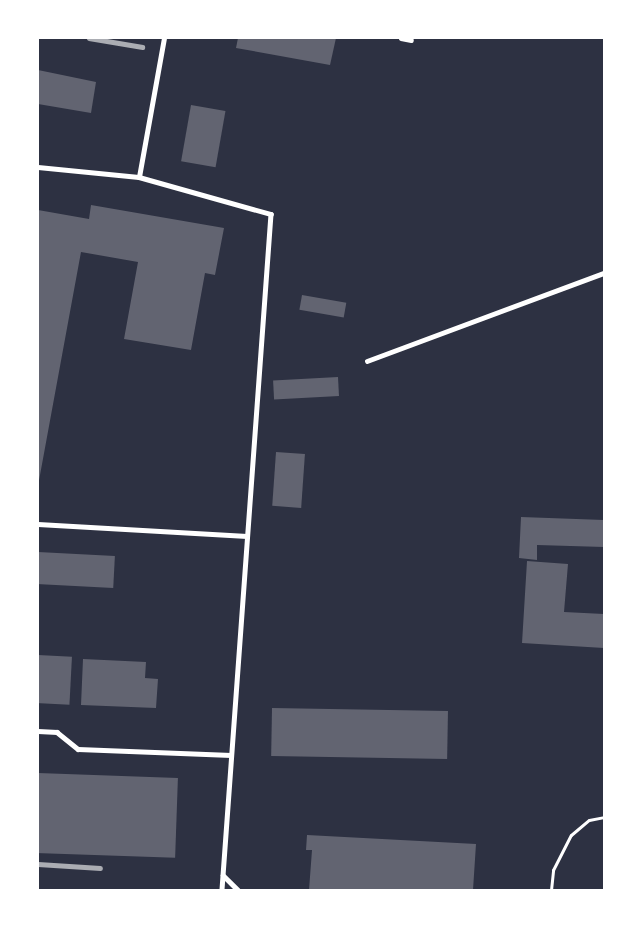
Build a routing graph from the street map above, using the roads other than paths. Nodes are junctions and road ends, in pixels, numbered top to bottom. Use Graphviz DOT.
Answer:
graph roads {
  1 [pos="164,38"];
  2 [pos="401,38"];
  3 [pos="411,40"];
  4 [pos="38,167"];
  5 [pos="139,177"];
  6 [pos="604,273"];
  7 [pos="367,362"];
  8 [pos="38,524"];
  9 [pos="247,536"];
  10 [pos="38,731"];
  11 [pos="231,755"];
  12 [pos="223,875"];
  13 [pos="222,891"];
  14 [pos="238,891"];
  1 -- 5 [label="lane"];
  2 -- 3 [label="lane"];
  4 -- 5 [label="lane"];
  5 -- 9 [label="lane"];
  6 -- 7 [label="lane"];
  8 -- 9 [label="lane"];
  9 -- 11 [label="lane"];
  10 -- 11 [label="lane"];
  11 -- 12 [label="lane"];
  12 -- 13 [label="lane"];
  12 -- 14 [label="lane"];
}
